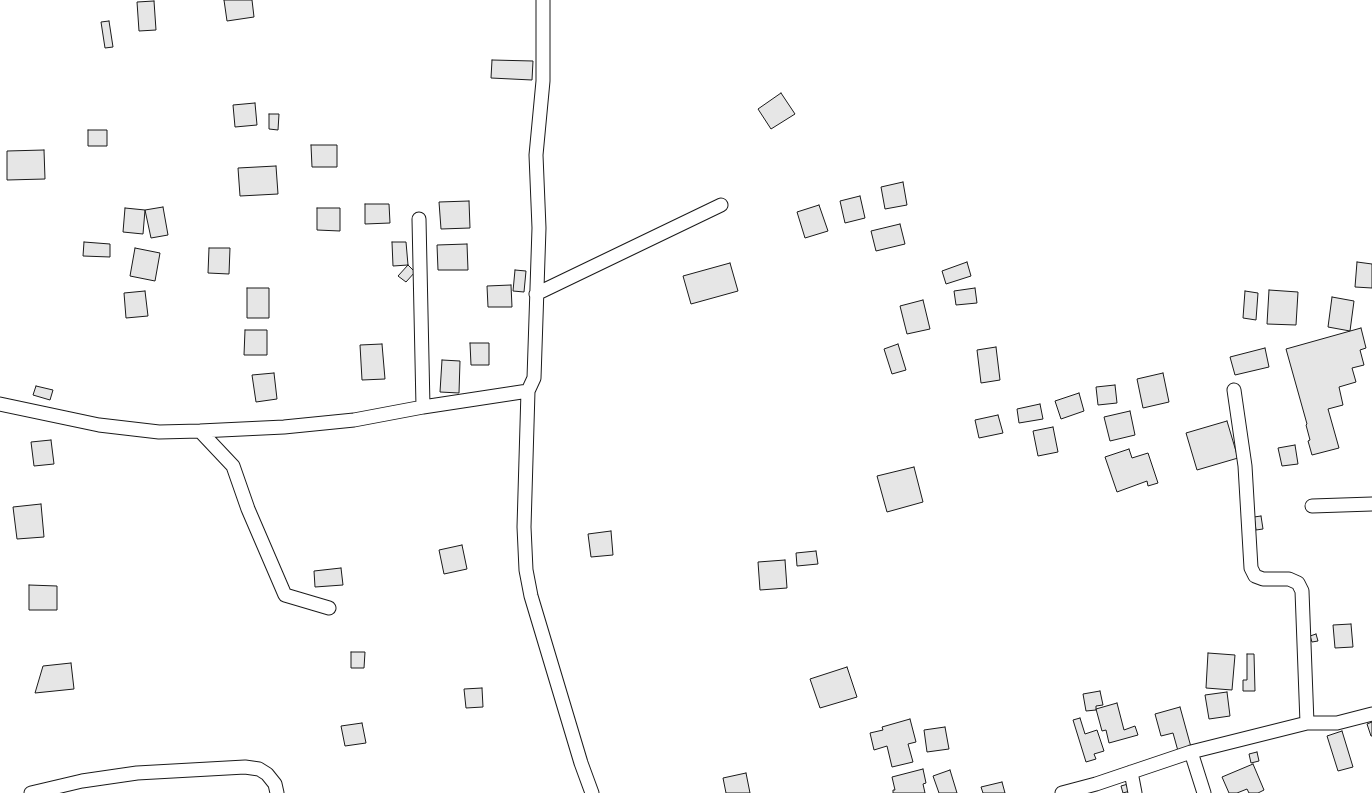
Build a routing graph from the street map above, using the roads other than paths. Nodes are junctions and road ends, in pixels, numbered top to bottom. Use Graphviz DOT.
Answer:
graph roads {
  1 [pos="543,0"];
  2 [pos="721,205"];
  3 [pos="419,219"];
  4 [pos="536,294"];
  5 [pos="1234,390"];
  6 [pos="528,391"];
  7 [pos="0,404"];
  8 [pos="424,408"];
  9 [pos="200,431"];
  10 [pos="1372,504"];
  11 [pos="1312,506"];
  12 [pos="329,608"];
  13 [pos="1372,714"];
  14 [pos="1307,723"];
  15 [pos="1191,752"];
  16 [pos="1131,772"];
  17 [pos="32,793"];
  18 [pos="277,793"];
  19 [pos="592,793"];
  20 [pos="1062,793"];
  21 [pos="1135,793"];
  22 [pos="1204,793"];
  1 -- 4 [label="street"];
  2 -- 4 [label="street"];
  3 -- 8 [label="street"];
  4 -- 6 [label="street"];
  5 -- 14 [label="street"];
  6 -- 8 [label="street"];
  6 -- 19 [label="street"];
  7 -- 9 [label="street"];
  8 -- 9 [label="street"];
  9 -- 12 [label="street"];
  10 -- 11 [label="street"];
  13 -- 14 [label="street"];
  14 -- 15 [label="street"];
  15 -- 16 [label="street"];
  15 -- 22 [label="street"];
  16 -- 20 [label="street"];
  16 -- 21 [label="street"];
  17 -- 18 [label="street"];
}
